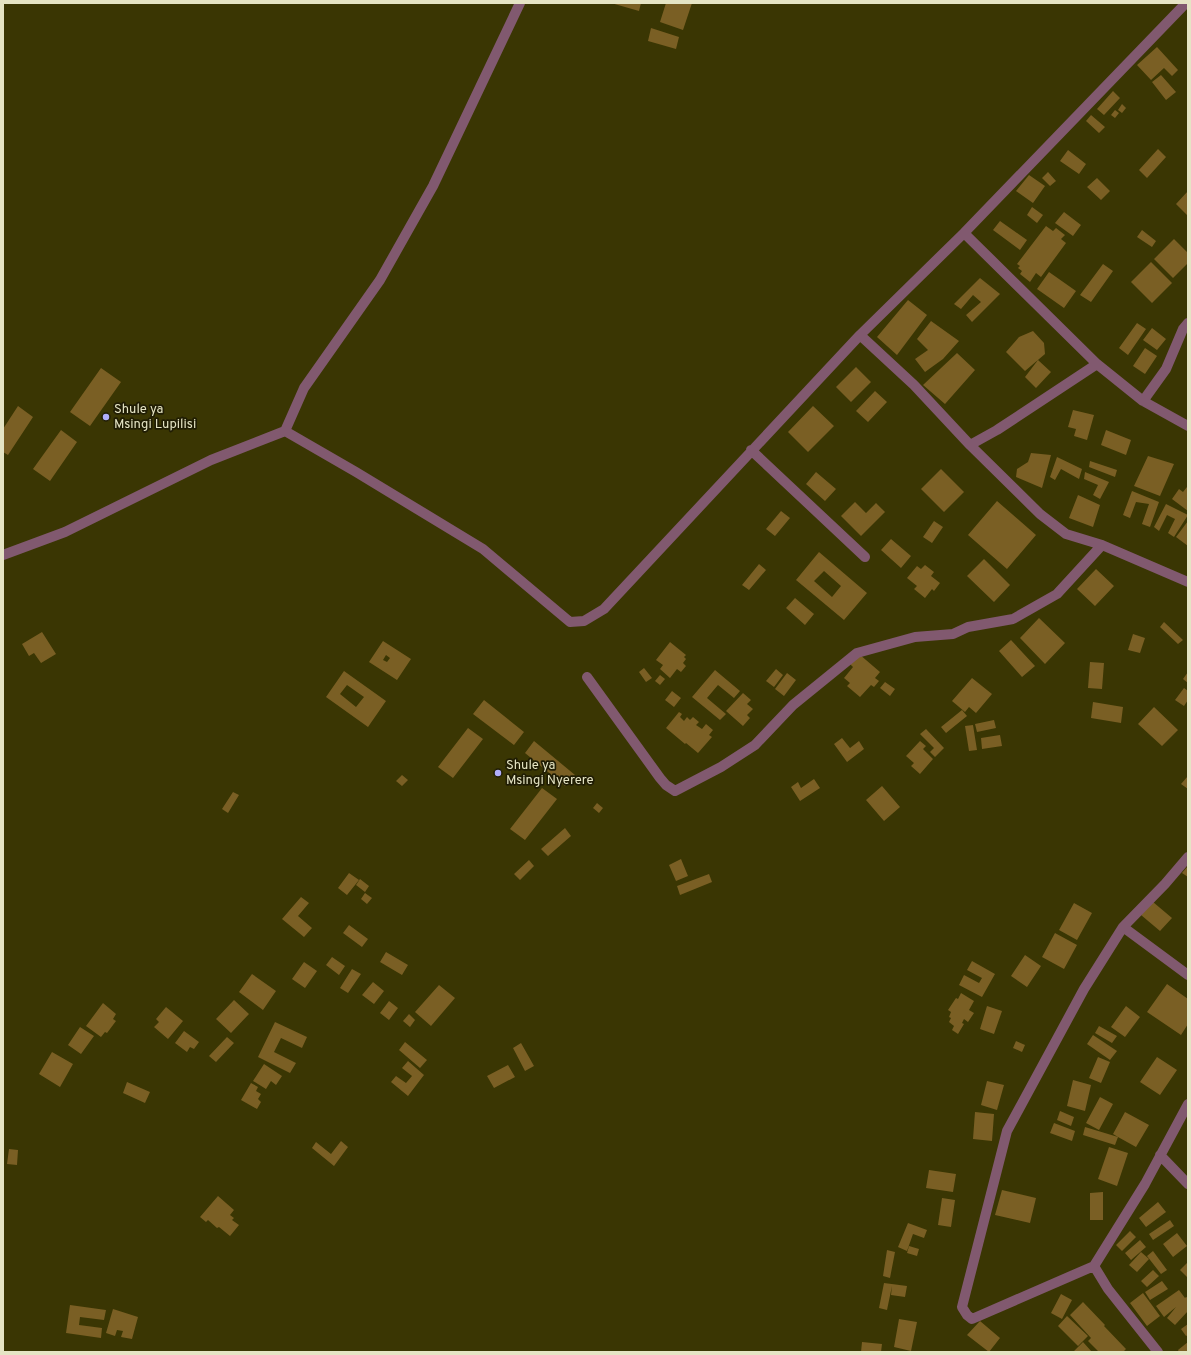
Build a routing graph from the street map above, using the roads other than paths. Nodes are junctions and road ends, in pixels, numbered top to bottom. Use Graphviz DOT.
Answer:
graph roads {
  1 [pos="520,3"];
  2 [pos="1186,3"];
  3 [pos="964,232"];
  4 [pos="1188,323"];
  5 [pos="860,335"];
  6 [pos="1098,364"];
  7 [pos="1143,402"];
  8 [pos="1188,426"];
  9 [pos="285,431"];
  10 [pos="970,445"];
  11 [pos="751,450"];
  12 [pos="1102,545"];
  13 [pos="3,555"];
  14 [pos="865,557"];
  15 [pos="1188,582"];
  16 [pos="587,677"];
  17 [pos="1188,857"];
  18 [pos="1123,927"];
  19 [pos="1188,975"];
  20 [pos="1188,1104"];
  21 [pos="1160,1155"];
  22 [pos="1188,1184"];
  23 [pos="1094,1266"];
  24 [pos="1158,1352"];
  1 -- 9 [label="street"];
  2 -- 3 [label="street"];
  3 -- 5 [label="street"];
  3 -- 6 [label="street"];
  4 -- 7 [label="street"];
  5 -- 10 [label="street"];
  5 -- 11 [label="street"];
  6 -- 7 [label="street"];
  6 -- 10 [label="street"];
  7 -- 8 [label="street"];
  9 -- 11 [label="street"];
  9 -- 13 [label="street"];
  10 -- 12 [label="street"];
  11 -- 14 [label="street"];
  12 -- 15 [label="street"];
  12 -- 16 [label="street"];
  17 -- 18 [label="street"];
  18 -- 19 [label="street"];
  18 -- 23 [label="street"];
  20 -- 21 [label="street"];
  21 -- 22 [label="street"];
  21 -- 23 [label="street"];
  23 -- 24 [label="street"];
}
